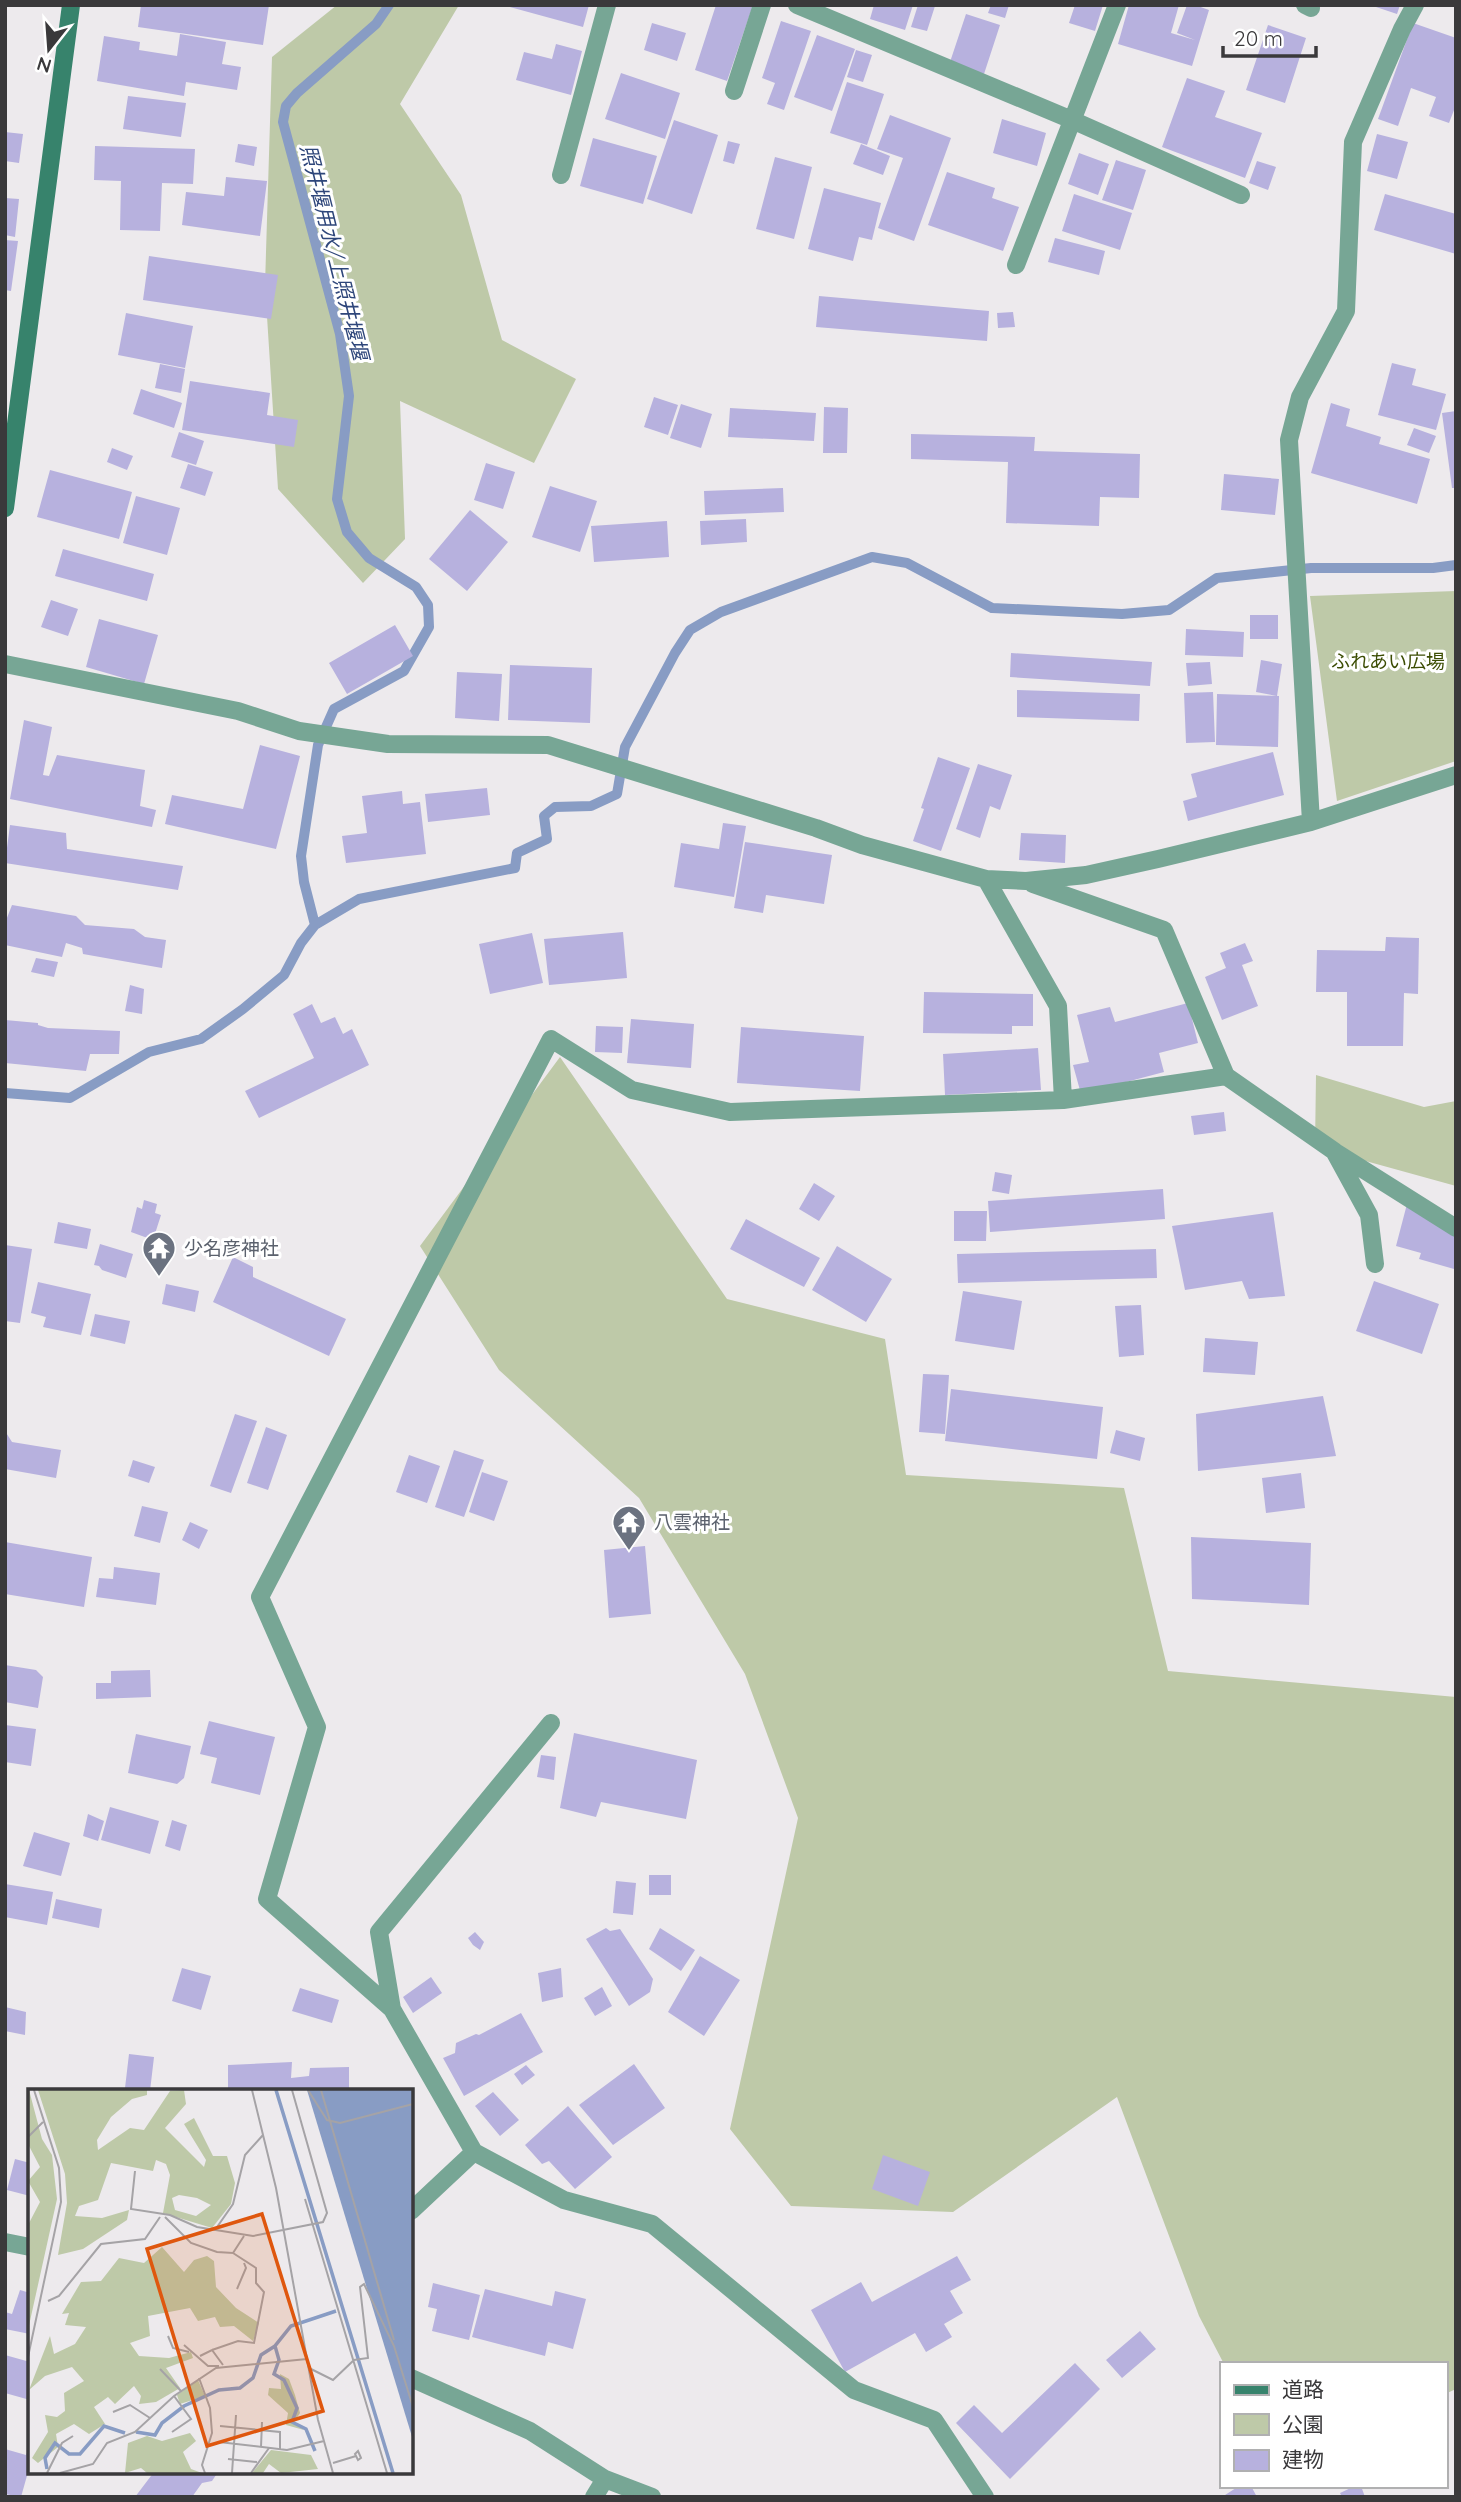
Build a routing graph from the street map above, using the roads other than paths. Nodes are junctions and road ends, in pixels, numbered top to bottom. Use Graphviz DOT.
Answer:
graph roads {
  1 [pos="71,5"];
  2 [pos="607,5"];
  3 [pos="762,5"];
  4 [pos="797,5"];
  5 [pos="1116,5"];
  6 [pos="1415,5"];
  7 [pos="734,91"];
  8 [pos="1072,120"];
  9 [pos="561,175"];
  10 [pos="1241,194"];
  11 [pos="1016,265"];
  12 [pos="5,508"];
  13 [pos="5,664"];
  14 [pos="1456,775"];
  15 [pos="1311,822"];
  16 [pos="986,879"];
  17 [pos="1027,881"];
  18 [pos="1226,1076"];
  19 [pos="1063,1100"];
  20 [pos="1334,1151"];
  21 [pos="1456,1228"];
  22 [pos="1375,1264"];
  23 [pos="551,1723"];
  24 [pos="392,2010"];
  25 [pos="474,2152"];
  26 [pos="413,2209"];
  27 [pos="5,2242"];
  28 [pos="28,2247"];
  29 [pos="413,2379"];
  30 [pos="605,2479"];
  31 [pos="594,2497"];
  32 [pos="652,2497"];
  33 [pos="985,2497"];
  1 -- 12 [label="main road"];
  2 -- 9 [label="street"];
  3 -- 7 [label="street"];
  4 -- 8 [label="street"];
  5 -- 8 [label="street"];
  6 -- 15 [label="street"];
  8 -- 10 [label="street"];
  8 -- 11 [label="street"];
  13 -- 16 [label="street"];
  14 -- 15 [label="street"];
  15 -- 17 [label="street"];
  16 -- 17 [label="street"];
  16 -- 19 [label="street"];
  17 -- 18 [label="street"];
  18 -- 19 [label="street"];
  18 -- 20 [label="street"];
  19 -- 24 [label="street"];
  20 -- 21 [label="street"];
  20 -- 22 [label="street"];
  23 -- 24 [label="street"];
  24 -- 25 [label="street"];
  25 -- 26 [label="street"];
  25 -- 33 [label="street"];
  27 -- 28 [label="street"];
  29 -- 30 [label="street"];
  30 -- 31 [label="street"];
  30 -- 32 [label="street"];
}
